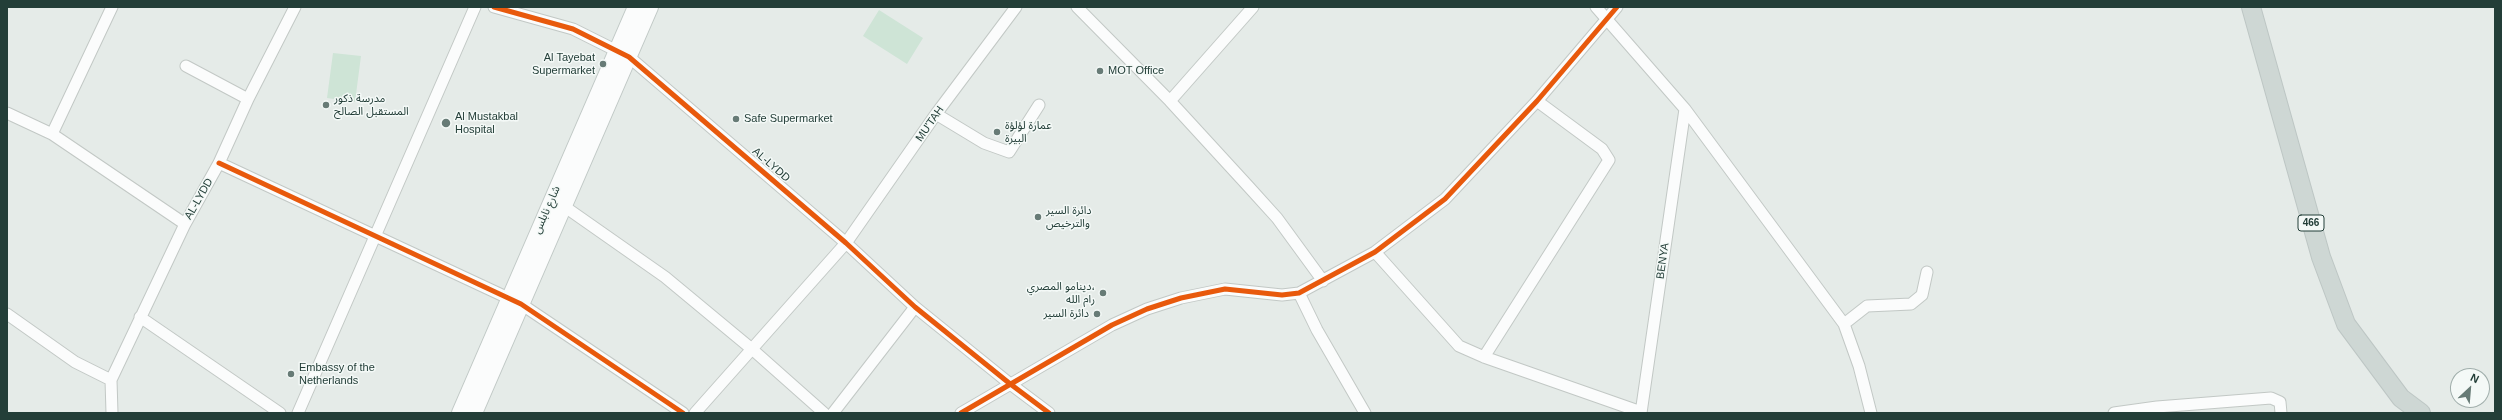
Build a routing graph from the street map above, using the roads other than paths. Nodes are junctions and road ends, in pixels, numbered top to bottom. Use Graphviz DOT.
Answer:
graph roads {
  1 [pos="112,7"];
  2 [pos="295,7"];
  3 [pos="475,7"];
  4 [pos="494,7"];
  5 [pos="636,7"];
  6 [pos="650,7"];
  7 [pos="1016,7"];
  8 [pos="1077,7"];
  9 [pos="1253,7"];
  10 [pos="1596,7"];
  11 [pos="1617,7"];
  12 [pos="2251,7"];
  13 [pos="1606,19"];
  14 [pos="623,53"];
  15 [pos="186,66"];
  16 [pos="248,99"];
  17 [pos="1170,101"];
  18 [pos="1537,101"];
  19 [pos="1039,105"];
  20 [pos="1685,109"];
  21 [pos="7,113"];
  22 [pos="936,114"];
  23 [pos="52,134"];
  24 [pos="220,164"];
  25 [pos="558,202"];
  26 [pos="185,224"];
  27 [pos="377,236"];
  28 [pos="846,243"];
  29 [pos="1375,252"];
  30 [pos="1927,272"];
  31 [pos="1324,281"];
  32 [pos="1299,293"];
  33 [pos="515,301"];
  34 [pos="915,307"];
  35 [pos="7,314"];
  36 [pos="140,317"];
  37 [pos="1844,324"];
  38 [pos="753,350"];
  39 [pos="1484,357"];
  40 [pos="111,380"];
  41 [pos="1009,383"];
  42 [pos="472,412"];
  43 [pos="112,413"];
  44 [pos="280,413"];
  45 [pos="298,413"];
  46 [pos="683,413"];
  47 [pos="695,413"];
  48 [pos="824,413"];
  49 [pos="833,413"];
  50 [pos="961,413"];
  51 [pos="1049,413"];
  52 [pos="1365,413"];
  53 [pos="1641,413"];
  54 [pos="1871,413"];
  55 [pos="2114,413"];
  56 [pos="2281,413"];
  57 [pos="2421,413"];
  1 -- 23 [label="street"];
  2 -- 16 [label="street, AL-LYDD"];
  3 -- 27 [label="street"];
  4 -- 14 [label="street, AL-LYDD"];
  5 -- 14 [label="main road, شارع نابلس"];
  6 -- 14 [label="main road, شارع نابلس"];
  7 -- 22 [label="street, MU'TAH"];
  8 -- 17 [label="street"];
  9 -- 17 [label="street"];
  10 -- 13 [label="street"];
  11 -- 13 [label="street"];
  12 -- 57 [label="main road, 466"];
  13 -- 18 [label="street"];
  13 -- 20 [label="street"];
  14 -- 25 [label="main road, شارع نابلس"];
  14 -- 28 [label="street, AL-LYDD"];
  15 -- 16 [label="street"];
  16 -- 24 [label="street, AL-LYDD"];
  17 -- 31 [label="street"];
  18 -- 29 [label="street"];
  18 -- 39 [label="street"];
  19 -- 22 [label="street"];
  20 -- 37 [label="street"];
  20 -- 53 [label="street, BENYA"];
  21 -- 23 [label="street, AL-LYDD"];
  22 -- 28 [label="street, MU'TAH"];
  23 -- 26 [label="street, AL-LYDD"];
  24 -- 26 [label="street, AL-LYDD"];
  24 -- 27 [label="street"];
  25 -- 33 [label="main road, شارع نابلس"];
  25 -- 38 [label="street"];
  26 -- 36 [label="street"];
  27 -- 33 [label="street"];
  27 -- 45 [label="street"];
  28 -- 34 [label="street, AL-LYDD"];
  28 -- 38 [label="street, MU'TAH"];
  29 -- 31 [label="street"];
  29 -- 39 [label="street"];
  30 -- 37 [label="street"];
  31 -- 32 [label="street"];
  32 -- 41 [label="street"];
  32 -- 52 [label="street"];
  33 -- 42 [label="main road, شارع نابلس"];
  33 -- 46 [label="street"];
  34 -- 41 [label="street, AL-LYDD"];
  34 -- 49 [label="street"];
  35 -- 40 [label="street"];
  36 -- 40 [label="street"];
  36 -- 44 [label="street"];
  37 -- 54 [label="street"];
  38 -- 47 [label="street, MU'TAH"];
  38 -- 48 [label="street"];
  39 -- 53 [label="street"];
  40 -- 43 [label="street"];
  41 -- 50 [label="street"];
  41 -- 51 [label="street, AL-LYDD"];
  55 -- 56 [label="street"];
}
